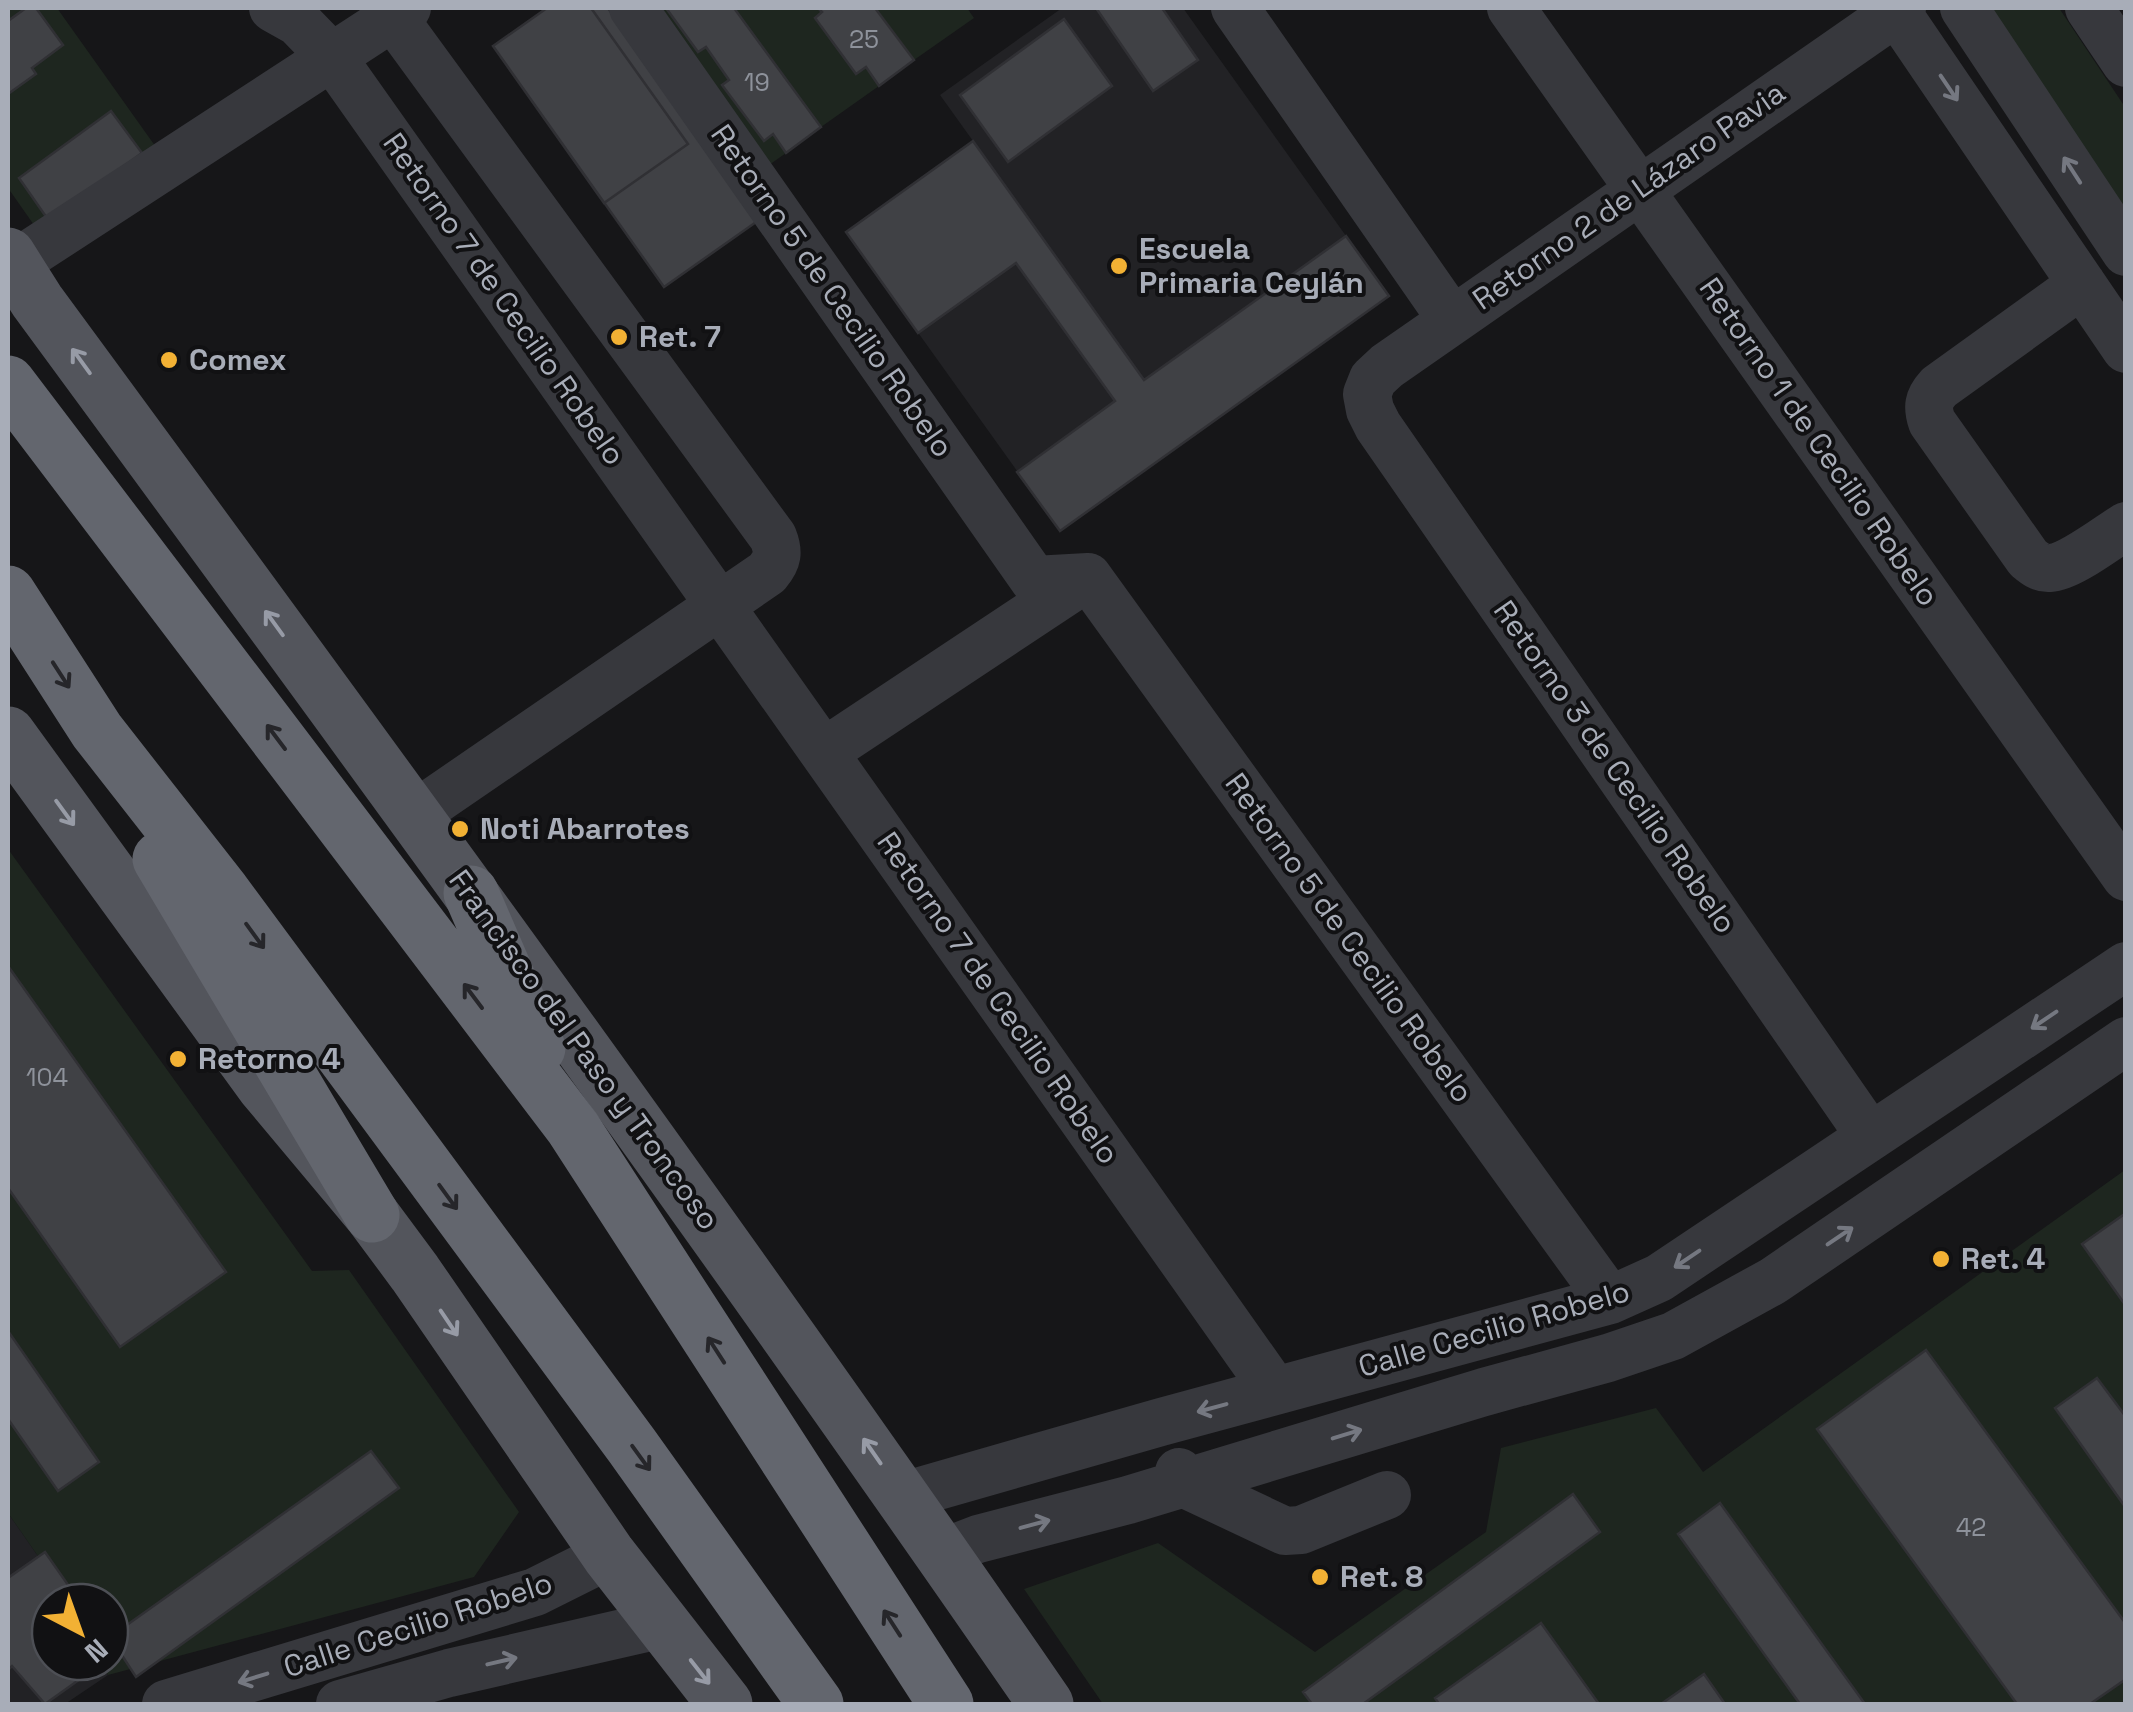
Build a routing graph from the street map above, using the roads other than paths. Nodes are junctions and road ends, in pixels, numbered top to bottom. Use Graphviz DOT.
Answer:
graph roads {
  1 [pos="273,8"];
  2 [pos="633,8"];
  3 [pos="1236,8"];
  4 [pos="1511,8"];
  5 [pos="1964,8"];
  6 [pos="2089,8"];
  7 [pos="1898,9"];
  8 [pos="396,10"];
  9 [pos="332,57"];
  10 [pos="2126,63"];
  11 [pos="1640,188"];
  12 [pos="2126,252"];
  13 [pos="11,260"];
  14 [pos="2082,284"];
  15 [pos="1452,320"];
  16 [pos="2126,349"];
  17 [pos="8,383"];
  18 [pos="1367,394"];
  19 [pos="2126,526"];
  20 [pos="1088,577"];
  21 [pos="8,593"];
  22 [pos="722,606"];
  23 [pos="96,731"];
  24 [pos="8,734"];
  25 [pos="824,752"];
  26 [pos="414,815"];
  27 [pos="2126,877"];
  28 [pos="471,892"];
  29 [pos="2126,966"];
  30 [pos="2126,1041"];
  31 [pos="573,1128"];
  32 [pos="1870,1136"];
  33 [pos="372,1215"];
  34 [pos="1738,1226"];
  35 [pos="1773,1281"];
  36 [pos="1610,1300"];
  37 [pos="1276,1391"];
  38 [pos="1162,1422"];
  39 [pos="1183,1483"];
  40 [pos="1387,1495"];
  41 [pos="903,1496"];
  42 [pos="942,1553"];
  43 [pos="609,1555"];
  44 [pos="663,1624"];
  45 [pos="460,1689"];
  46 [pos="166,1704"];
  47 [pos="340,1704"];
  48 [pos="725,1704"];
  49 [pos="816,1704"];
  50 [pos="946,1704"];
  51 [pos="1046,1704"];
  1 -- 9 [label="street, Retorno 7 de Cecilio Robelo"];
  2 -- 20 [label="street, Retorno 5 de Cecilio Robelo"];
  3 -- 15 [label="street"];
  4 -- 11 [label="street, Retorno 1 de Cecilio Robelo"];
  12 -- 5 [label="street, one-way"];
  6 -- 10 [label="street"];
  7 -- 11 [label="street, Retorno 2 de Lázaro Pavia"];
  7 -- 14 [label="street, one-way"];
  8 -- 9 [label="street"];
  8 -- 22 [label="street"];
  9 -- 13 [label="street"];
  9 -- 22 [label="street, Retorno 7 de Cecilio Robelo"];
  11 -- 15 [label="street, Retorno 2 de Lázaro Pavia"];
  11 -- 27 [label="street, Retorno 1 de Cecilio Robelo"];
  26 -- 13 [label="main road, Francisco del Paso y Troncoso, one-way"];
  14 -- 16 [label="street"];
  14 -- 19 [label="street"];
  15 -- 18 [label="street, Retorno 2 de Lázaro Pavia"];
  31 -- 17 [label="highway, Francisco del Paso y Troncoso, one-way"];
  18 -- 32 [label="street, Retorno 3 de Cecilio Robelo"];
  20 -- 25 [label="street"];
  20 -- 36 [label="street, Retorno 5 de Cecilio Robelo"];
  21 -- 23 [label="highway, one-way"];
  22 -- 25 [label="street, Retorno 7 de Cecilio Robelo"];
  22 -- 26 [label="street"];
  23 -- 33 [label="highway"];
  23 -- 49 [label="highway, one-way"];
  24 -- 33 [label="main road, one-way"];
  25 -- 37 [label="street, Retorno 7 de Cecilio Robelo"];
  26 -- 28 [label="main road, Francisco del Paso y Troncoso"];
  28 -- 31 [label="highway"];
  41 -- 28 [label="main road, Francisco del Paso y Troncoso, one-way"];
  29 -- 32 [label="street, Calle Cecilio Robelo, one-way"];
  35 -- 30 [label="street, Calle Cecilio Robelo, one-way"];
  50 -- 31 [label="highway, Francisco del Paso y Troncoso, one-way"];
  32 -- 34 [label="street, Calle Cecilio Robelo"];
  33 -- 43 [label="main road, one-way"];
  34 -- 35 [label="street"];
  34 -- 36 [label="street, Calle Cecilio Robelo, one-way"];
  39 -- 35 [label="street, Calle Cecilio Robelo, one-way"];
  36 -- 37 [label="street, Calle Cecilio Robelo"];
  37 -- 38 [label="street, Calle Cecilio Robelo, one-way"];
  38 -- 39 [label="street"];
  38 -- 41 [label="street, Calle Cecilio Robelo"];
  39 -- 40 [label="street"];
  42 -- 39 [label="street, Calle Cecilio Robelo, one-way"];
  41 -- 42 [label="main road, Francisco del Paso y Troncoso"];
  42 -- 51 [label="main road, Francisco del Paso y Troncoso"];
  43 -- 44 [label="main road"];
  43 -- 46 [label="street, Calle Cecilio Robelo, one-way"];
  45 -- 44 [label="street, Calle Cecilio Robelo, one-way"];
  44 -- 48 [label="main road, one-way"];
  45 -- 47 [label="street, Calle Cecilio Robelo"];
}
